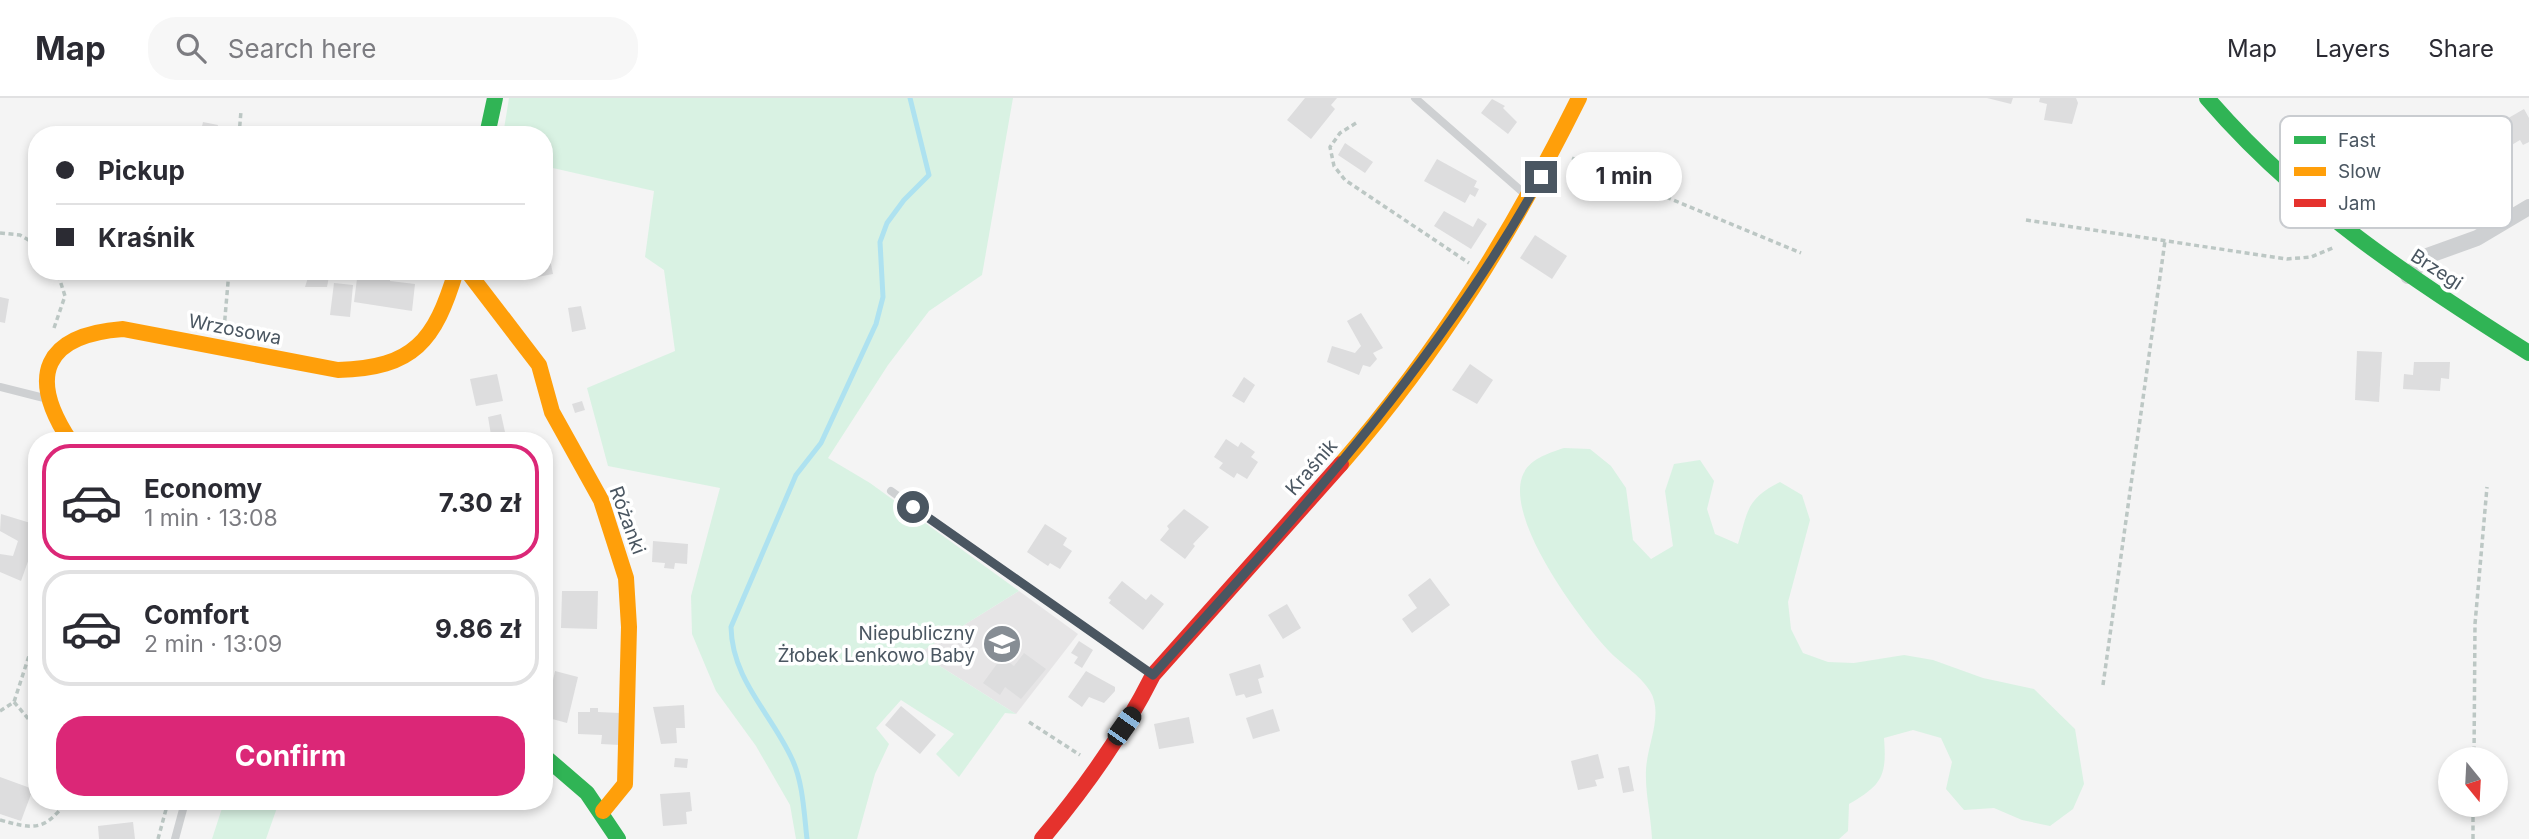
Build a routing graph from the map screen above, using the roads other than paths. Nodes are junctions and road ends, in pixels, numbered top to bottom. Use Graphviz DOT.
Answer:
graph roads {
  1 [pos="495,98"];
  2 [pos="1415,98"];
  3 [pos="1579,98"];
  4 [pos="2207,98"];
  5 [pos="489,126"];
  6 [pos="2280,177"];
  7 [pos="1529,198"];
  8 [pos="2529,207"];
  9 [pos="2512,217"];
  10 [pos="2340,228"];
  11 [pos="2494,228"];
  12 [pos="2408,276"];
  13 [pos="453,280"];
  14 [pos="474,280"];
  15 [pos="2529,352"];
  16 [pos="0,387"];
  17 [pos="47,400"];
  18 [pos="64,432"];
  19 [pos="891,491"];
  20 [pos="1153,675"];
  21 [pos="553,763"];
  22 [pos="183,810"];
  23 [pos="603,811"];
  24 [pos="175,839"];
  25 [pos="618,839"];
  26 [pos="1042,839"];
  1 -- 5 [label="street"];
  2 -- 7 [label="lane"];
  3 -- 7 [label="street, Kraśnik"];
  4 -- 6 [label="street, Brzegi"];
  7 -- 20 [label="street, Kraśnik"];
  8 -- 9 [label="street"];
  10 -- 12 [label="street, Brzegi"];
  11 -- 12 [label="street"];
  12 -- 15 [label="street, Brzegi"];
  13 -- 17 [label="street, Wrzosowa"];
  14 -- 23 [label="street, Różanki"];
  16 -- 17 [label="lane"];
  17 -- 18 [label="street"];
  19 -- 20 [label="lane"];
  20 -- 26 [label="street, Kraśnik"];
  21 -- 23 [label="street"];
  22 -- 24 [label="lane"];
  23 -- 25 [label="street"];
}
